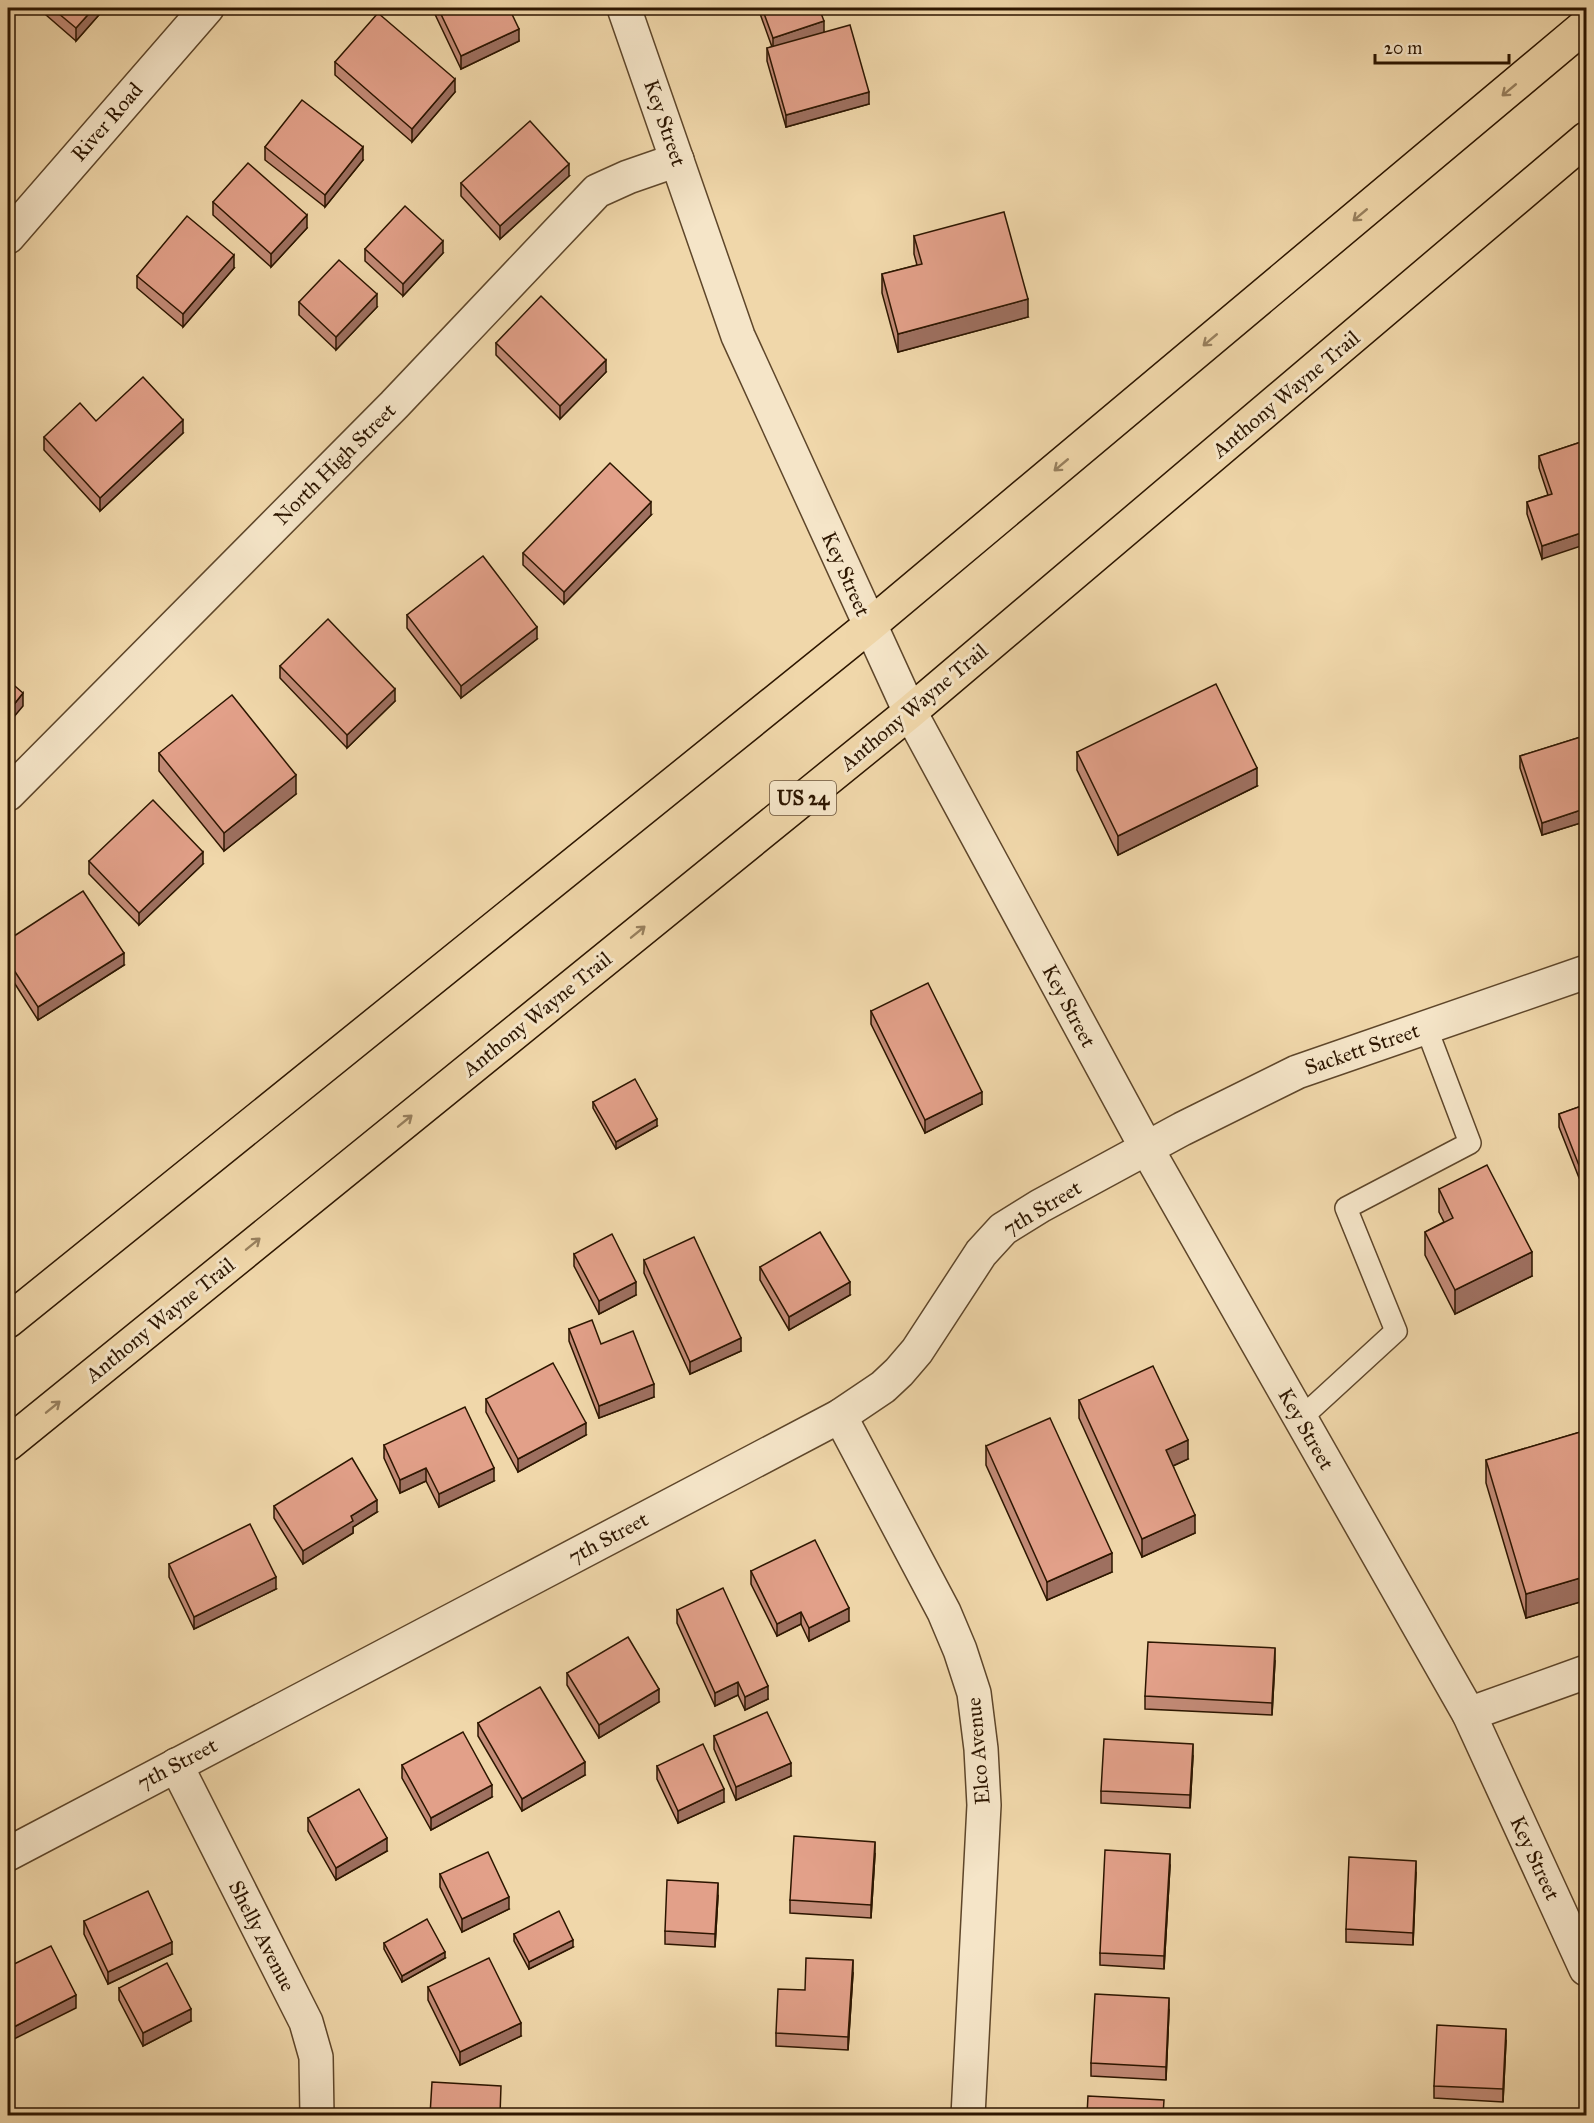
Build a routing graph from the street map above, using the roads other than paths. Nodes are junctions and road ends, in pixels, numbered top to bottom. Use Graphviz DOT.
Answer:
graph roads {
  1 [pos="207,8"];
  2 [pos="624,8"];
  3 [pos="1587,25"];
  4 [pos="1587,139"];
  5 [pos="678,160"];
  6 [pos="8,237"];
  7 [pos="869,626"];
  8 [pos="910,712"];
  9 [pos="8,794"];
  10 [pos="1587,972"];
  11 [pos="1426,1027"];
  12 [pos="1147,1149"];
  13 [pos="8,1321"];
  14 [pos="840,1416"];
  15 [pos="1300,1419"];
  16 [pos="8,1444"];
  17 [pos="1587,1672"];
  18 [pos="1469,1714"];
  19 [pos="176,1765"];
  20 [pos="8,1854"];
  21 [pos="1587,1969"];
  22 [pos="317,2115"];
  23 [pos="968,2115"];
  1 -- 6 [label="street, River Road"];
  2 -- 5 [label="street, Key Street"];
  3 -- 7 [label="highway, one-way"];
  4 -- 8 [label="highway, Anthony Wayne Trail / US 24"];
  5 -- 7 [label="street, Key Street"];
  5 -- 9 [label="street, North High Street"];
  7 -- 8 [label="street, Key Street"];
  7 -- 13 [label="highway"];
  8 -- 12 [label="street, Key Street"];
  16 -- 8 [label="highway, Anthony Wayne Trail / US 24, one-way"];
  10 -- 11 [label="street, Sackett Street"];
  11 -- 12 [label="street, Sackett Street"];
  11 -- 15 [label="lane"];
  12 -- 14 [label="street, 7th Street"];
  12 -- 15 [label="street, Key Street"];
  14 -- 19 [label="street, 7th Street"];
  14 -- 23 [label="street, Elco Avenue"];
  15 -- 18 [label="street, Key Street"];
  17 -- 18 [label="street"];
  18 -- 21 [label="street, Key Street"];
  19 -- 20 [label="street, 7th Street"];
  19 -- 22 [label="street, Shelly Avenue"];
}
